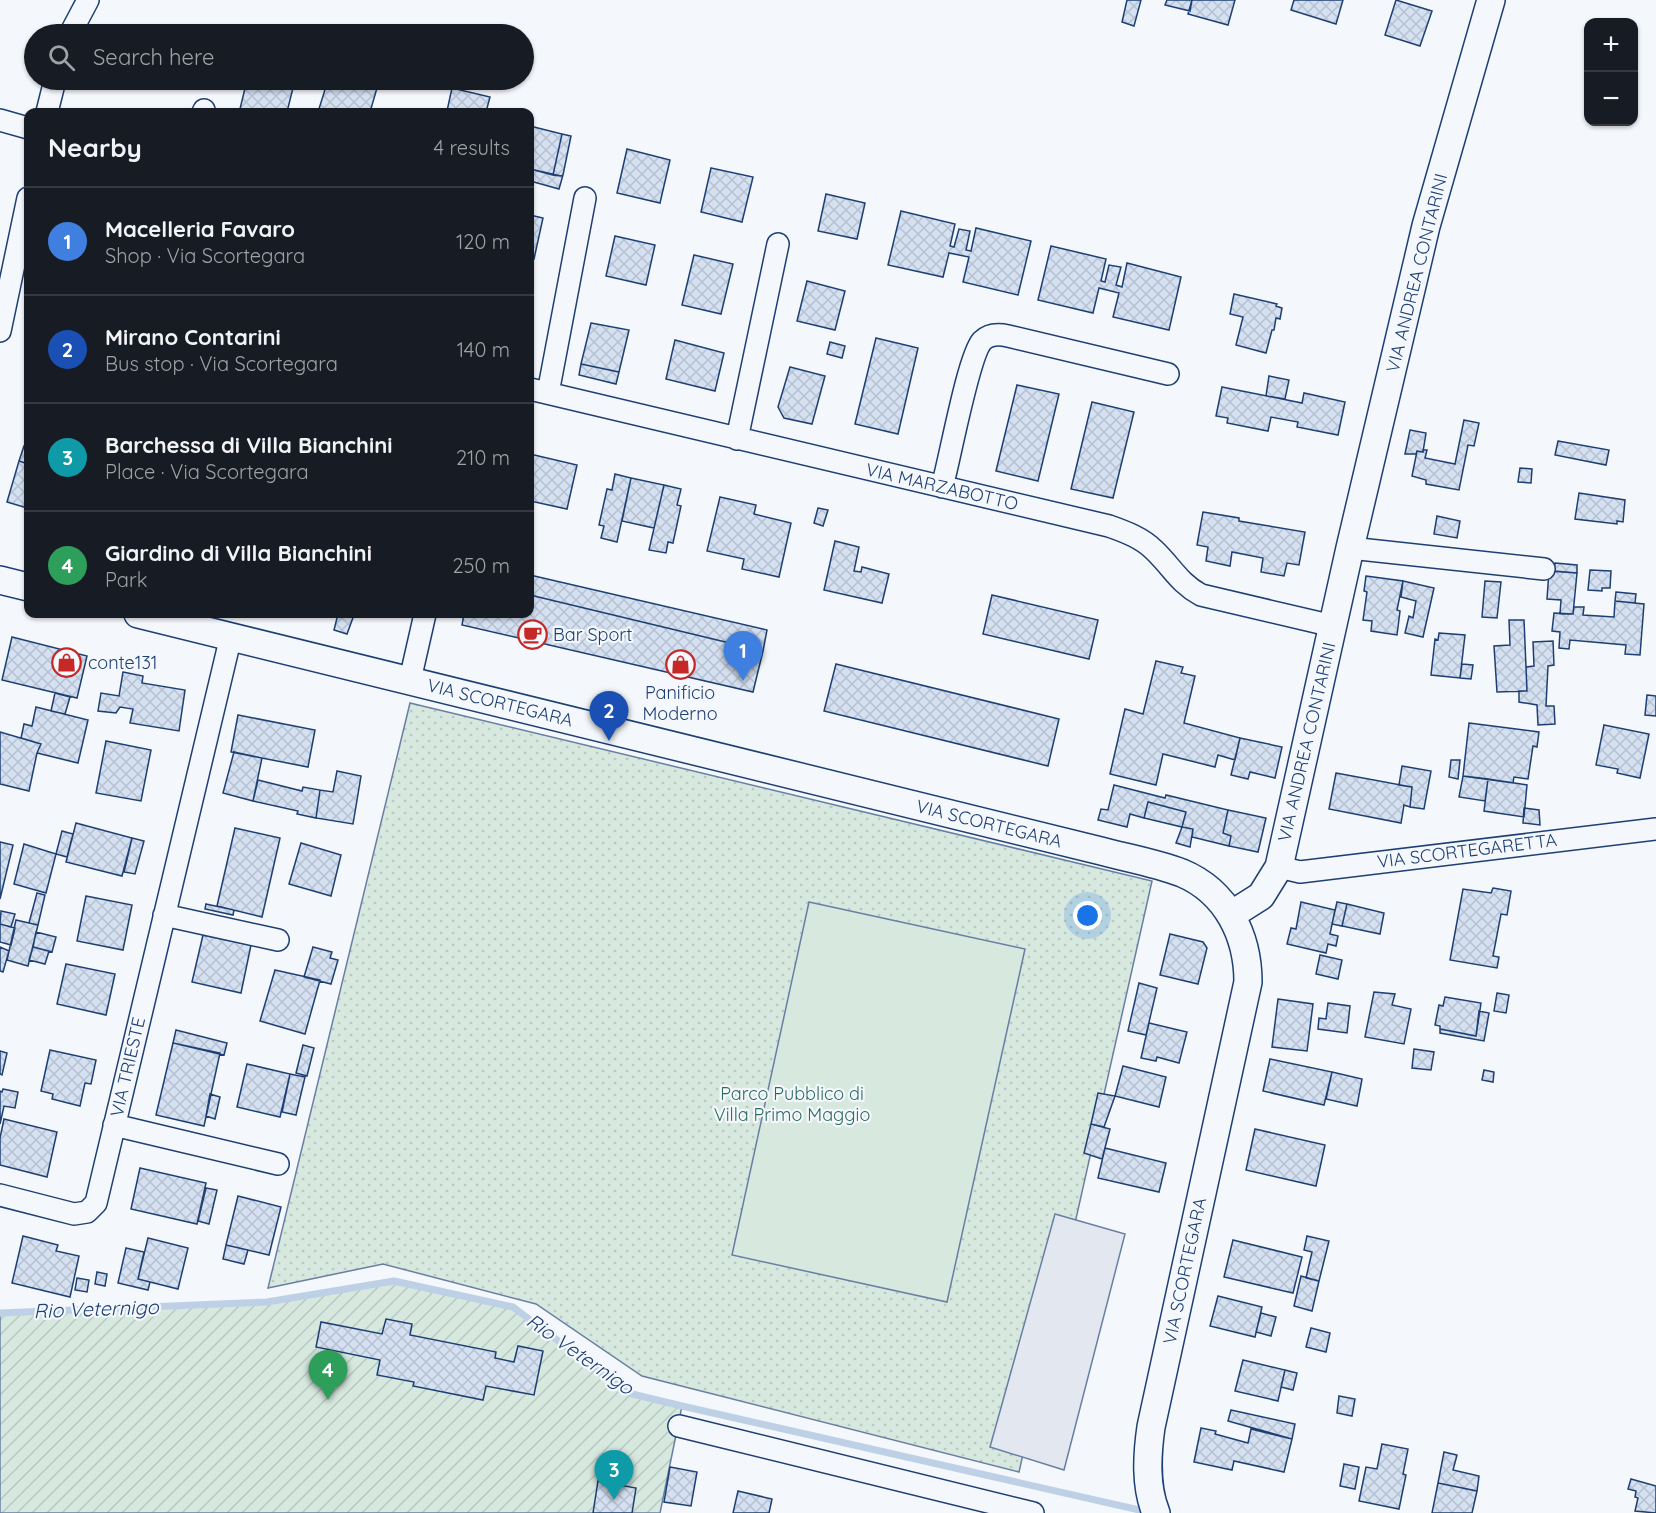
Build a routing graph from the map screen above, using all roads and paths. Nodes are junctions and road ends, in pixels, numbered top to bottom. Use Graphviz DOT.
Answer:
graph roads {
  1 [pos="88,0"];
  2 [pos="1491,0"];
  3 [pos="75,24"];
  4 [pos="52,90"];
  5 [pos="48,108"];
  6 [pos="0,120"];
  7 [pos="24,127"];
  8 [pos="585,198"];
  9 [pos="24,239"];
  10 [pos="778,244"];
  11 [pos="21,270"];
  12 [pos="0,331"];
  13 [pos="1168,374"];
  14 [pos="539,391"];
  15 [pos="737,439"];
  16 [pos="942,487"];
  17 [pos="1350,548"];
  18 [pos="1544,569"];
  19 [pos="1,583"];
  20 [pos="24,586"];
  21 [pos="155,618"];
  22 [pos="424,618"];
  23 [pos="1333,626"];
  24 [pos="231,636"];
  25 [pos="410,680"];
  26 [pos="1656,829"];
  27 [pos="1279,867"];
  28 [pos="164,915"];
  29 [pos="1231,915"];
  30 [pos="278,940"];
  31 [pos="114,1125"];
  32 [pos="278,1164"];
  33 [pos="0,1195"];
  34 [pos="679,1426"];
  35 [pos="1154,1504"];
  36 [pos="1033,1513"];
  1 -- 3 [label="street"];
  2 -- 17 [label="street, VIA ANDREA CONTARINI"];
  4 -- 5 [label="street"];
  6 -- 7 [label="street"];
  8 -- 14 [label="street"];
  9 -- 11 [label="street"];
  10 -- 15 [label="street"];
  11 -- 12 [label="street"];
  13 -- 16 [label="street"];
  14 -- 15 [label="street, VIA MARZABOTTO"];
  15 -- 16 [label="street, VIA MARZABOTTO"];
  16 -- 23 [label="street, VIA MARZABOTTO"];
  17 -- 18 [label="street"];
  17 -- 23 [label="street, VIA ANDREA CONTARINI"];
  19 -- 20 [label="street"];
  21 -- 24 [label="street, VIA SCORTEGARA"];
  22 -- 25 [label="street"];
  23 -- 27 [label="street, VIA ANDREA CONTARINI"];
  24 -- 25 [label="street, VIA SCORTEGARA"];
  24 -- 28 [label="street, VIA TRIESTE"];
  25 -- 29 [label="street, VIA SCORTEGARA"];
  26 -- 27 [label="street, VIA SCORTEGARETTA"];
  27 -- 29 [label="street, VIA ANDREA CONTARINI"];
  28 -- 30 [label="street"];
  28 -- 31 [label="street, VIA TRIESTE"];
  29 -- 35 [label="street, VIA SCORTEGARA"];
  31 -- 32 [label="street, VIA TRIESTE"];
  31 -- 33 [label="street"];
  34 -- 36 [label="street"];
}
